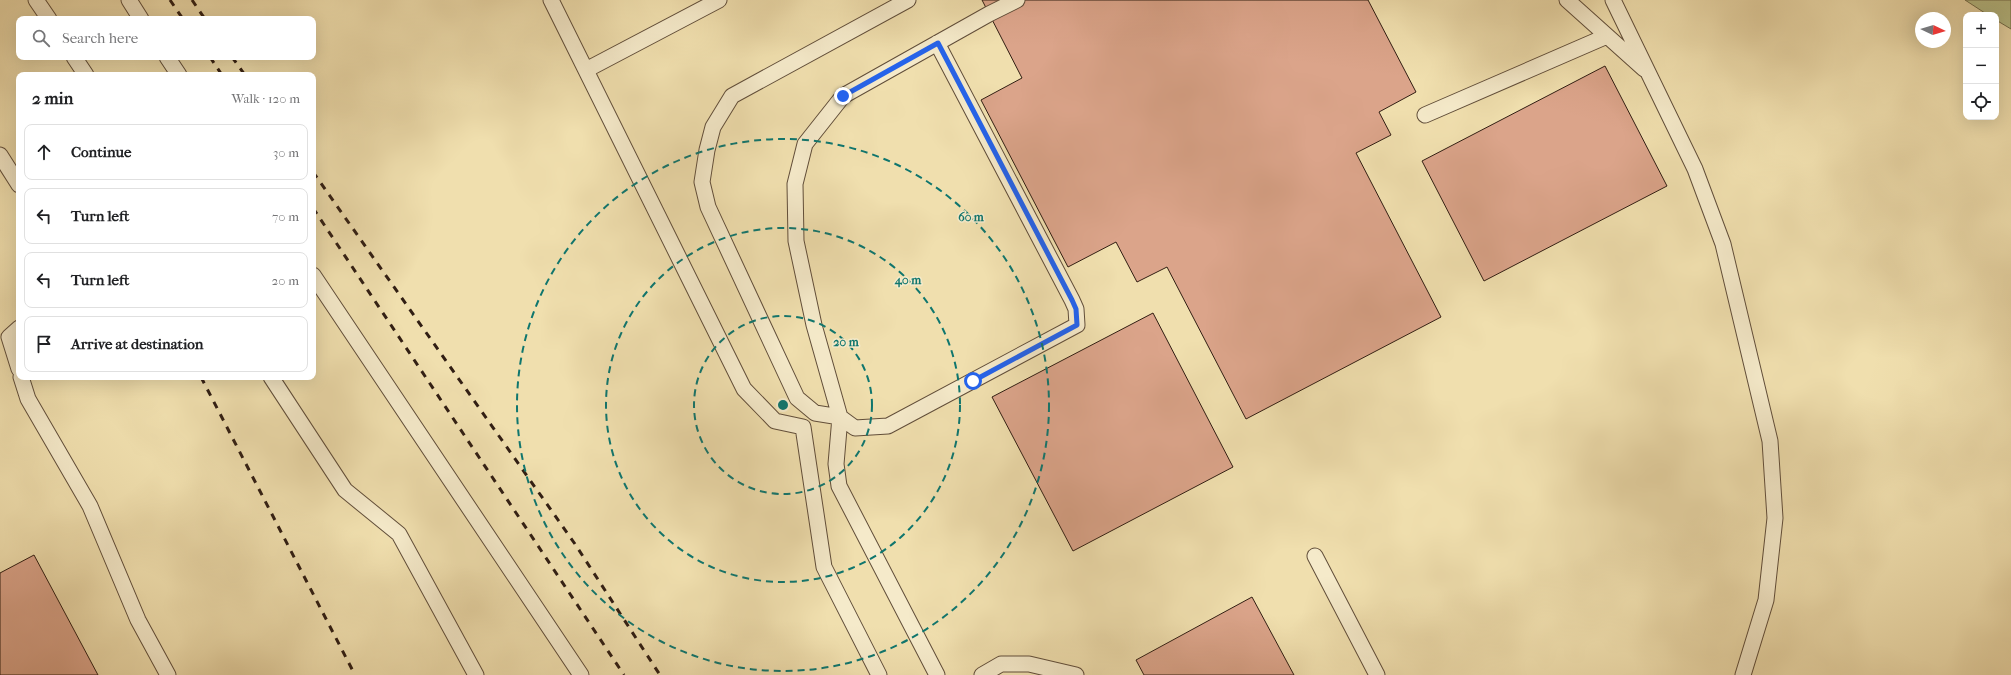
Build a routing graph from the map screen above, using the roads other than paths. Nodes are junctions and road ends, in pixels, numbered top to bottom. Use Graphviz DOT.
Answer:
graph roads {
  1 [pos="36,0"];
  2 [pos="129,0"];
  3 [pos="551,0"];
  4 [pos="719,0"];
  5 [pos="908,0"];
  6 [pos="1017,0"];
  7 [pos="1567,0"];
  8 [pos="1613,0"];
  9 [pos="47,16"];
  10 [pos="139,16"];
  11 [pos="1607,36"];
  12 [pos="938,43"];
  13 [pos="76,60"];
  14 [pos="169,60"];
  15 [pos="586,70"];
  16 [pos="84,72"];
  17 [pos="177,72"];
  18 [pos="1650,75"];
  19 [pos="1425,115"];
  20 [pos="0,155"];
  21 [pos="16,180"];
  22 [pos="316,279"];
  23 [pos="16,331"];
  24 [pos="16,359"];
  25 [pos="23,380"];
  26 [pos="273,380"];
  27 [pos="840,417"];
  28 [pos="1315,556"];
  29 [pos="168,675"];
  30 [pos="476,675"];
  31 [pos="581,675"];
  32 [pos="878,675"];
  33 [pos="937,675"];
  34 [pos="982,675"];
  35 [pos="1076,675"];
  36 [pos="1377,675"];
  37 [pos="1743,675"];
  1 -- 9 [label="lane"];
  2 -- 10 [label="lane"];
  3 -- 15 [label="lane"];
  4 -- 15 [label="lane"];
  5 -- 27 [label="lane"];
  6 -- 12 [label="lane"];
  7 -- 11 [label="lane"];
  8 -- 18 [label="lane"];
  11 -- 18 [label="lane"];
  11 -- 19 [label="lane"];
  12 -- 27 [label="lane"];
  12 -- 27 [label="lane"];
  13 -- 16 [label="lane"];
  14 -- 17 [label="lane"];
  15 -- 32 [label="lane"];
  18 -- 37 [label="lane"];
  20 -- 21 [label="lane"];
  22 -- 31 [label="lane"];
  23 -- 24 [label="lane"];
  25 -- 29 [label="lane"];
  26 -- 30 [label="lane"];
  27 -- 33 [label="lane"];
  28 -- 36 [label="lane"];
  34 -- 35 [label="lane"];
}
